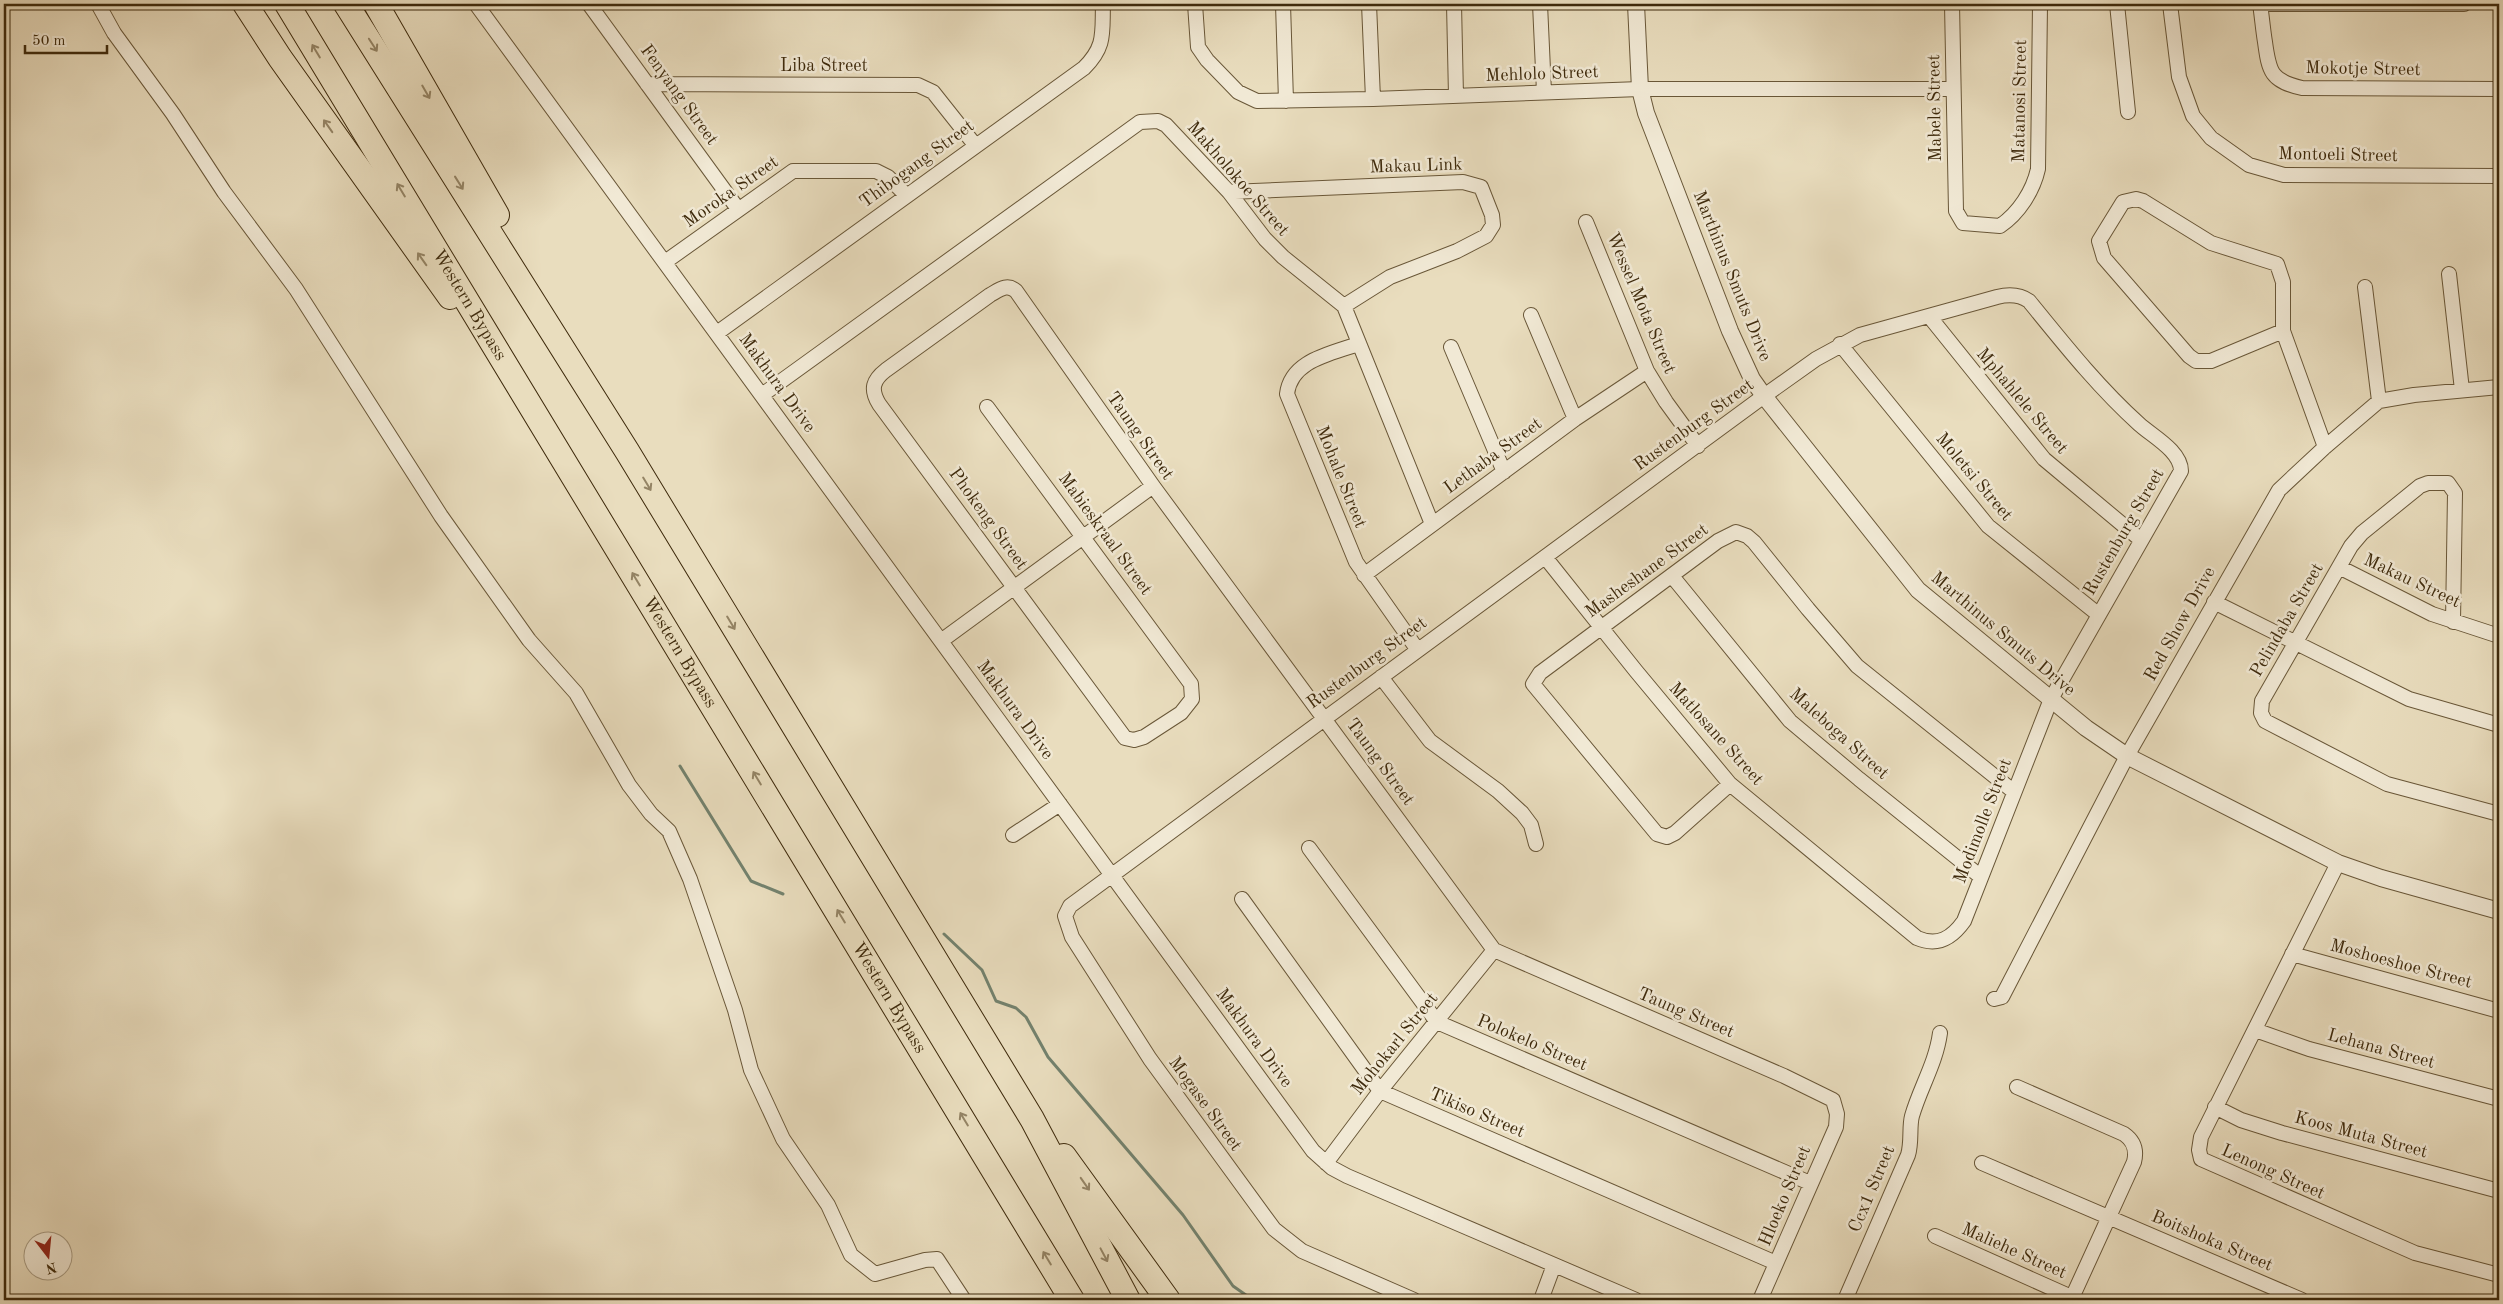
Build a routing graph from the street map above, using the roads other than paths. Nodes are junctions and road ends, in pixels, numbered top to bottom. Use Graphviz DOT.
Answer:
graph roads {
  1 [pos="98,4"];
  2 [pos="228,4"];
  3 [pos="245,4"];
  4 [pos="287,4"];
  5 [pos="346,4"];
  6 [pos="376,4"];
  7 [pos="476,4"];
  8 [pos="589,4"];
  9 [pos="1103,4"];
  10 [pos="1195,4"];
  11 [pos="1283,4"];
  12 [pos="1369,4"];
  13 [pos="1454,4"];
  14 [pos="1540,4"];
  15 [pos="1636,4"];
  16 [pos="1952,4"];
  17 [pos="2040,4"];
  18 [pos="2117,4"];
  19 [pos="2170,4"];
  20 [pos="2260,4"];
  21 [pos="2464,4"];
  22 [pos="280,58"];
  23 [pos="647,84"];
  24 [pos="1640,89"];
  25 [pos="1953,89"];
  26 [pos="2499,89"];
  27 [pos="1544,92"];
  28 [pos="1456,96"];
  29 [pos="1373,99"];
  30 [pos="1286,101"];
  31 [pos="2128,112"];
  32 [pos="975,145"];
  33 [pos="2499,176"];
  34 [pos="1229,192"];
  35 [pos="906,195"];
  36 [pos="738,209"];
  37 [pos="1956,211"];
  38 [pos="1586,222"];
  39 [pos="665,262"];
  40 [pos="2449,274"];
  41 [pos="2365,287"];
  42 [pos="1016,290"];
  43 [pos="1344,306"];
  44 [pos="1531,315"];
  45 [pos="1929,316"];
  46 [pos="2283,331"];
  47 [pos="717,333"];
  48 [pos="1358,344"];
  49 [pos="1840,344"];
  50 [pos="1451,347"];
  51 [pos="1646,371"];
  52 [pos="2499,387"];
  53 [pos="2462,390"];
  54 [pos="762,395"];
  55 [pos="1764,396"];
  56 [pos="2380,401"];
  57 [pos="987,406"];
  58 [pos="1575,419"];
  59 [pos="1698,446"];
  60 [pos="2325,446"];
  61 [pos="627,452"];
  62 [pos="570,472"];
  63 [pos="1504,472"];
  64 [pos="1153,486"];
  65 [pos="1432,524"];
  66 [pos="1084,536"];
  67 [pos="2141,540"];
  68 [pos="1545,556"];
  69 [pos="2339,567"];
  70 [pos="1364,575"];
  71 [pos="1672,576"];
  72 [pos="1014,586"];
  73 [pos="2214,602"];
  74 [pos="2099,615"];
  75 [pos="2453,622"];
  76 [pos="1602,627"];
  77 [pos="2499,636"];
  78 [pos="941,641"];
  79 [pos="2296,642"];
  80 [pos="1417,649"];
  81 [pos="1381,677"];
  82 [pos="1191,684"];
  83 [pos="2051,699"];
  84 [pos="1324,718"];
  85 [pos="2499,725"];
  86 [pos="2127,756"];
  87 [pos="1730,784"];
  88 [pos="2013,791"];
  89 [pos="1060,804"];
  90 [pos="2499,814"];
  91 [pos="1013,835"];
  92 [pos="1536,844"];
  93 [pos="1310,848"];
  94 [pos="2338,863"];
  95 [pos="1111,874"];
  96 [pos="1981,876"];
  97 [pos="1242,900"];
  98 [pos="2499,911"];
  99 [pos="1934,943"];
  100 [pos="1494,950"];
  101 [pos="2292,954"];
  102 [pos="1994,999"];
  103 [pos="2499,1011"];
  104 [pos="1437,1022"];
  105 [pos="2255,1030"];
  106 [pos="1940,1033"];
  107 [pos="2017,1087"];
  108 [pos="1380,1091"];
  109 [pos="2499,1099"];
  110 [pos="1835,1105"];
  111 [pos="2215,1107"];
  112 [pos="1032,1119"];
  113 [pos="1326,1163"];
  114 [pos="1982,1163"];
  115 [pos="1810,1183"];
  116 [pos="2499,1190"];
  117 [pos="2108,1217"];
  118 [pos="1935,1236"];
  119 [pos="1776,1263"];
  120 [pos="1554,1265"];
  121 [pos="2499,1275"];
  122 [pos="2074,1299"];
  123 [pos="964,1300"];
  124 [pos="1072,1300"];
  125 [pos="1128,1300"];
  126 [pos="1168,1300"];
  127 [pos="1414,1300"];
  128 [pos="1541,1300"];
  129 [pos="1636,1300"];
  130 [pos="1760,1300"];
  131 [pos="1845,1300"];
  132 [pos="2302,1300"];
  1 -- 123 [label="street"];
  2 -- 22 [label="highway"];
  3 -- 22 [label="highway"];
  62 -- 4 [label="highway, Western Bypass, one-way"];
  5 -- 61 [label="highway, one-way"];
  6 -- 61 [label="highway, one-way"];
  7 -- 39 [label="street, Makhura Drive"];
  8 -- 23 [label="street, Fenyang Street"];
  9 -- 32 [label="street, Thibogang Street"];
  10 -- 30 [label="street, Mehlolo Street"];
  11 -- 30 [label="street"];
  12 -- 29 [label="street"];
  13 -- 28 [label="street"];
  14 -- 27 [label="street"];
  15 -- 24 [label="street, Marthinus Smuts Drive"];
  16 -- 25 [label="street, Mabele Street"];
  17 -- 37 [label="street, Matanosi Street"];
  18 -- 31 [label="street"];
  19 -- 33 [label="street, Montoeli Street"];
  20 -- 21 [label="street"];
  20 -- 26 [label="street, Mokotje Street"];
  62 -- 22 [label="highway, one-way"];
  23 -- 32 [label="street, Liba Street"];
  23 -- 36 [label="street, Fenyang Street"];
  24 -- 25 [label="street, Mehlolo Street"];
  24 -- 27 [label="street, Mehlolo Street"];
  24 -- 55 [label="street, Marthinus Smuts Drive"];
  25 -- 37 [label="street, Mabele Street"];
  27 -- 28 [label="street, Mehlolo Street"];
  28 -- 29 [label="street, Mehlolo Street"];
  29 -- 30 [label="street, Mehlolo Street"];
  32 -- 35 [label="street, Thibogang Street"];
  34 -- 43 [label="street, Makholokoe Street"];
  34 -- 43 [label="street, Makau Link"];
  34 -- 54 [label="street, Makholokoe Street"];
  35 -- 36 [label="street, Moroka Street"];
  35 -- 47 [label="street, Thibogang Street"];
  36 -- 39 [label="street, Moroka Street"];
  38 -- 51 [label="street, Wessel Mota Street"];
  39 -- 47 [label="street, Makhura Drive"];
  40 -- 53 [label="street"];
  41 -- 56 [label="street"];
  42 -- 64 [label="street, Taung Street"];
  42 -- 72 [label="street, Phokeng Street"];
  43 -- 48 [label="street"];
  44 -- 58 [label="street"];
  45 -- 49 [label="street, Rustenburg Street"];
  45 -- 67 [label="street, Mphahlele Street"];
  45 -- 67 [label="street, Rustenburg Street"];
  46 -- 46 [label="street"];
  46 -- 60 [label="street"];
  47 -- 54 [label="street, Makhura Drive"];
  48 -- 65 [label="street"];
  48 -- 70 [label="street, Mohale Street"];
  49 -- 55 [label="street, Rustenburg Street"];
  49 -- 74 [label="street, Moletsi Street"];
  50 -- 63 [label="street"];
  51 -- 58 [label="street, Lethaba Street"];
  51 -- 59 [label="street, Wessel Mota Street"];
  52 -- 53 [label="street"];
  53 -- 56 [label="street"];
  54 -- 78 [label="street, Makhura Drive"];
  55 -- 59 [label="street, Rustenburg Street"];
  55 -- 83 [label="street, Marthinus Smuts Drive"];
  56 -- 60 [label="street, Red Show Drive"];
  57 -- 66 [label="street, Mabieskraal Street"];
  58 -- 63 [label="street, Lethaba Street"];
  59 -- 68 [label="street, Rustenburg Street"];
  60 -- 73 [label="street, Red Show Drive"];
  61 -- 112 [label="highway, one-way"];
  124 -- 62 [label="highway, Western Bypass, one-way"];
  63 -- 65 [label="street, Lethaba Street"];
  64 -- 66 [label="street"];
  64 -- 84 [label="street, Taung Street"];
  65 -- 70 [label="street, Lethaba Street"];
  66 -- 72 [label="street"];
  66 -- 82 [label="street, Mabieskraal Street"];
  67 -- 74 [label="street, Rustenburg Street"];
  68 -- 76 [label="street, Matlosane Street"];
  68 -- 80 [label="street, Rustenburg Street"];
  69 -- 75 [label="street, Makau Street"];
  69 -- 75 [label="street, Pelindaba Street"];
  69 -- 79 [label="street, Pelindaba Street"];
  70 -- 80 [label="street, Mohale Street"];
  71 -- 76 [label="street, Masheshane Street"];
  71 -- 88 [label="street, Masheshane Street"];
  71 -- 96 [label="street, Maleboga Street"];
  72 -- 78 [label="street"];
  72 -- 82 [label="street, Phokeng Street"];
  73 -- 79 [label="street"];
  73 -- 86 [label="street, Red Show Drive"];
  74 -- 83 [label="street, Rustenburg Street"];
  75 -- 77 [label="street, Makau Street"];
  76 -- 87 [label="street, Matlosane Street"];
  76 -- 87 [label="street, Masheshane Street"];
  78 -- 89 [label="street, Makhura Drive"];
  79 -- 85 [label="street"];
  79 -- 90 [label="street, Pelindaba Street"];
  80 -- 81 [label="street, Rustenburg Street"];
  81 -- 84 [label="street, Rustenburg Street"];
  81 -- 92 [label="street"];
  83 -- 86 [label="street, Marthinus Smuts Drive"];
  83 -- 88 [label="street, Modimolle Street"];
  84 -- 95 [label="street, Rustenburg Street"];
  84 -- 100 [label="street, Taung Street"];
  86 -- 94 [label="street, Marthinus Smuts Drive"];
  86 -- 102 [label="street, Red Show Drive"];
  87 -- 99 [label="street, Matlosane Street"];
  88 -- 96 [label="street, Modimolle Street"];
  89 -- 91 [label="street"];
  89 -- 95 [label="street, Makhura Drive"];
  93 -- 104 [label="street"];
  94 -- 98 [label="street, Marthinus Smuts Drive"];
  94 -- 101 [label="street, Lenong Street"];
  95 -- 113 [label="street, Makhura Drive"];
  95 -- 127 [label="street, Mogase Street"];
  96 -- 99 [label="street, Modimolle Street"];
  97 -- 108 [label="street"];
  100 -- 104 [label="street, Mohokarl Street"];
  100 -- 110 [label="street, Taung Street"];
  101 -- 103 [label="street, Moshoeshoe Street"];
  101 -- 105 [label="street, Lenong Street"];
  104 -- 108 [label="street, Mohokarl Street"];
  104 -- 115 [label="street, Polokelo Street"];
  105 -- 109 [label="street, Lehana Street"];
  105 -- 111 [label="street, Lenong Street"];
  106 -- 131 [label="street, Ccx1 Street"];
  107 -- 117 [label="street"];
  108 -- 113 [label="street, Mohokarl Street"];
  108 -- 119 [label="street, Tikiso Street"];
  110 -- 115 [label="street, Hloeko Street"];
  111 -- 116 [label="street, Koos Muta Street"];
  111 -- 121 [label="street, Lenong Street"];
  112 -- 125 [label="highway, one-way"];
  112 -- 126 [label="highway, one-way"];
  113 -- 120 [label="street, Makhura Drive"];
  114 -- 117 [label="street, Boitshoka Street"];
  115 -- 119 [label="street, Hloeko Street"];
  117 -- 122 [label="street"];
  117 -- 132 [label="street, Boitshoka Street"];
  118 -- 122 [label="street, Maliehe Street"];
  119 -- 130 [label="street, Hloeko Street"];
  120 -- 128 [label="street"];
  120 -- 129 [label="street, Makhura Drive"];
}
